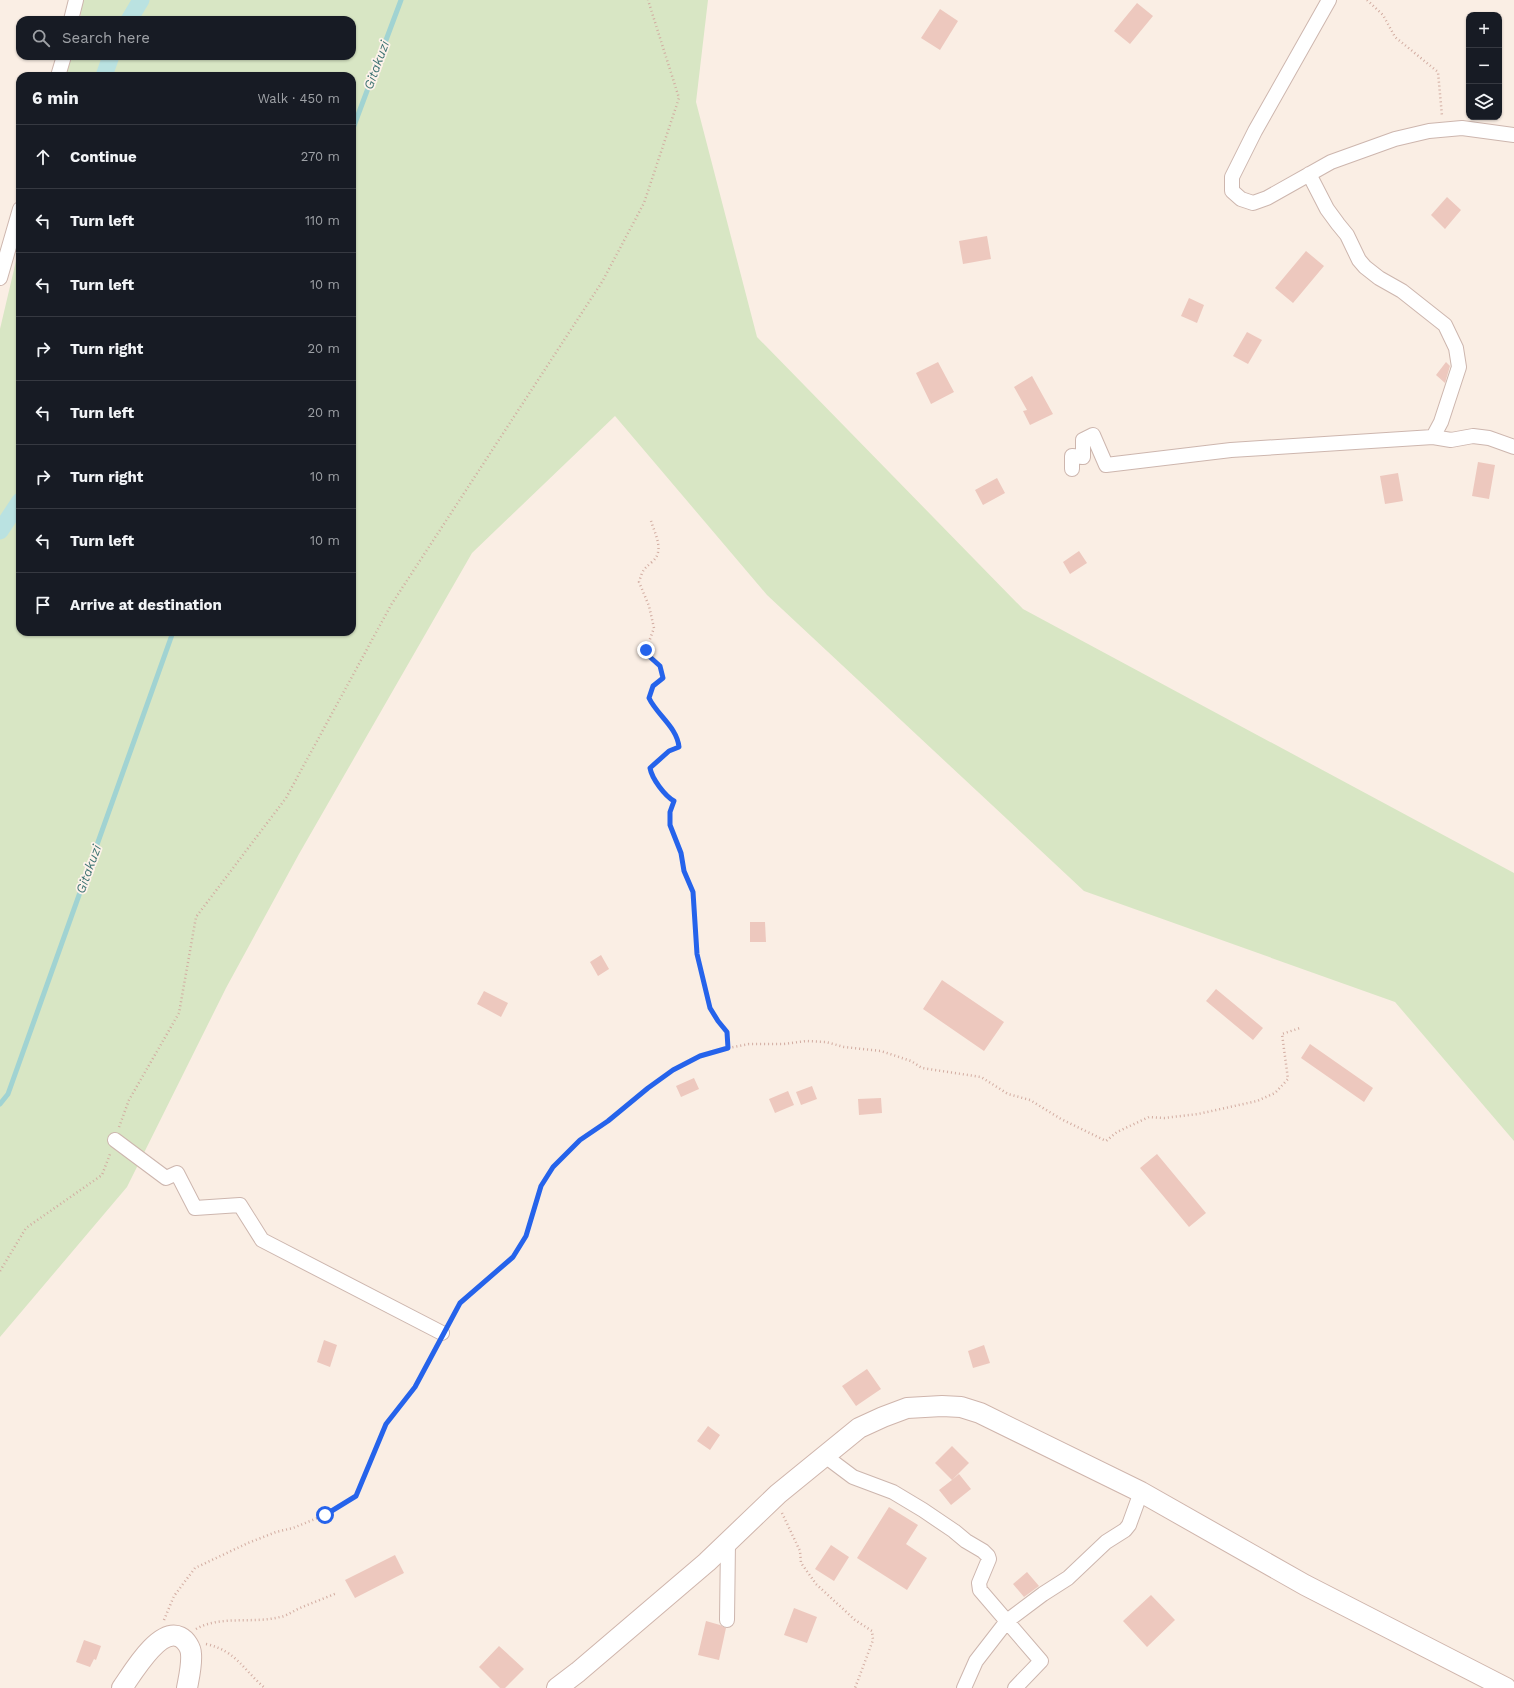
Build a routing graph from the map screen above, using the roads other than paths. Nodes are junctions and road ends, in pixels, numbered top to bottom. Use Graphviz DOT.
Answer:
graph roads {
  1 [pos="76,0"];
  2 [pos="1329,0"];
  3 [pos="73,16"];
  4 [pos="63,60"];
  5 [pos="59,72"];
  6 [pos="1514,135"];
  7 [pos="1309,174"];
  8 [pos="16,223"];
  9 [pos="0,278"];
  10 [pos="1433,437"];
  11 [pos="1514,447"];
  12 [pos="1072,469"];
  13 [pos="115,1140"];
  14 [pos="442,1333"];
  15 [pos="825,1456"];
  16 [pos="1141,1492"];
  17 [pos="728,1542"];
  18 [pos="727,1620"];
  19 [pos="1007,1621"];
  20 [pos="122,1688"];
  21 [pos="187,1688"];
  22 [pos="557,1688"];
  23 [pos="964,1688"];
  24 [pos="1015,1688"];
  25 [pos="1506,1688"];
  1 -- 3 [label="street"];
  2 -- 7 [label="street"];
  4 -- 5 [label="street"];
  6 -- 7 [label="street"];
  7 -- 10 [label="street"];
  8 -- 9 [label="street"];
  10 -- 11 [label="street"];
  10 -- 12 [label="street"];
  13 -- 14 [label="street"];
  15 -- 16 [label="main road"];
  15 -- 17 [label="main road"];
  15 -- 19 [label="street"];
  16 -- 19 [label="street"];
  16 -- 25 [label="main road"];
  17 -- 18 [label="street"];
  17 -- 22 [label="main road"];
  19 -- 23 [label="street"];
  19 -- 24 [label="street"];
  20 -- 21 [label="main road"];
}
